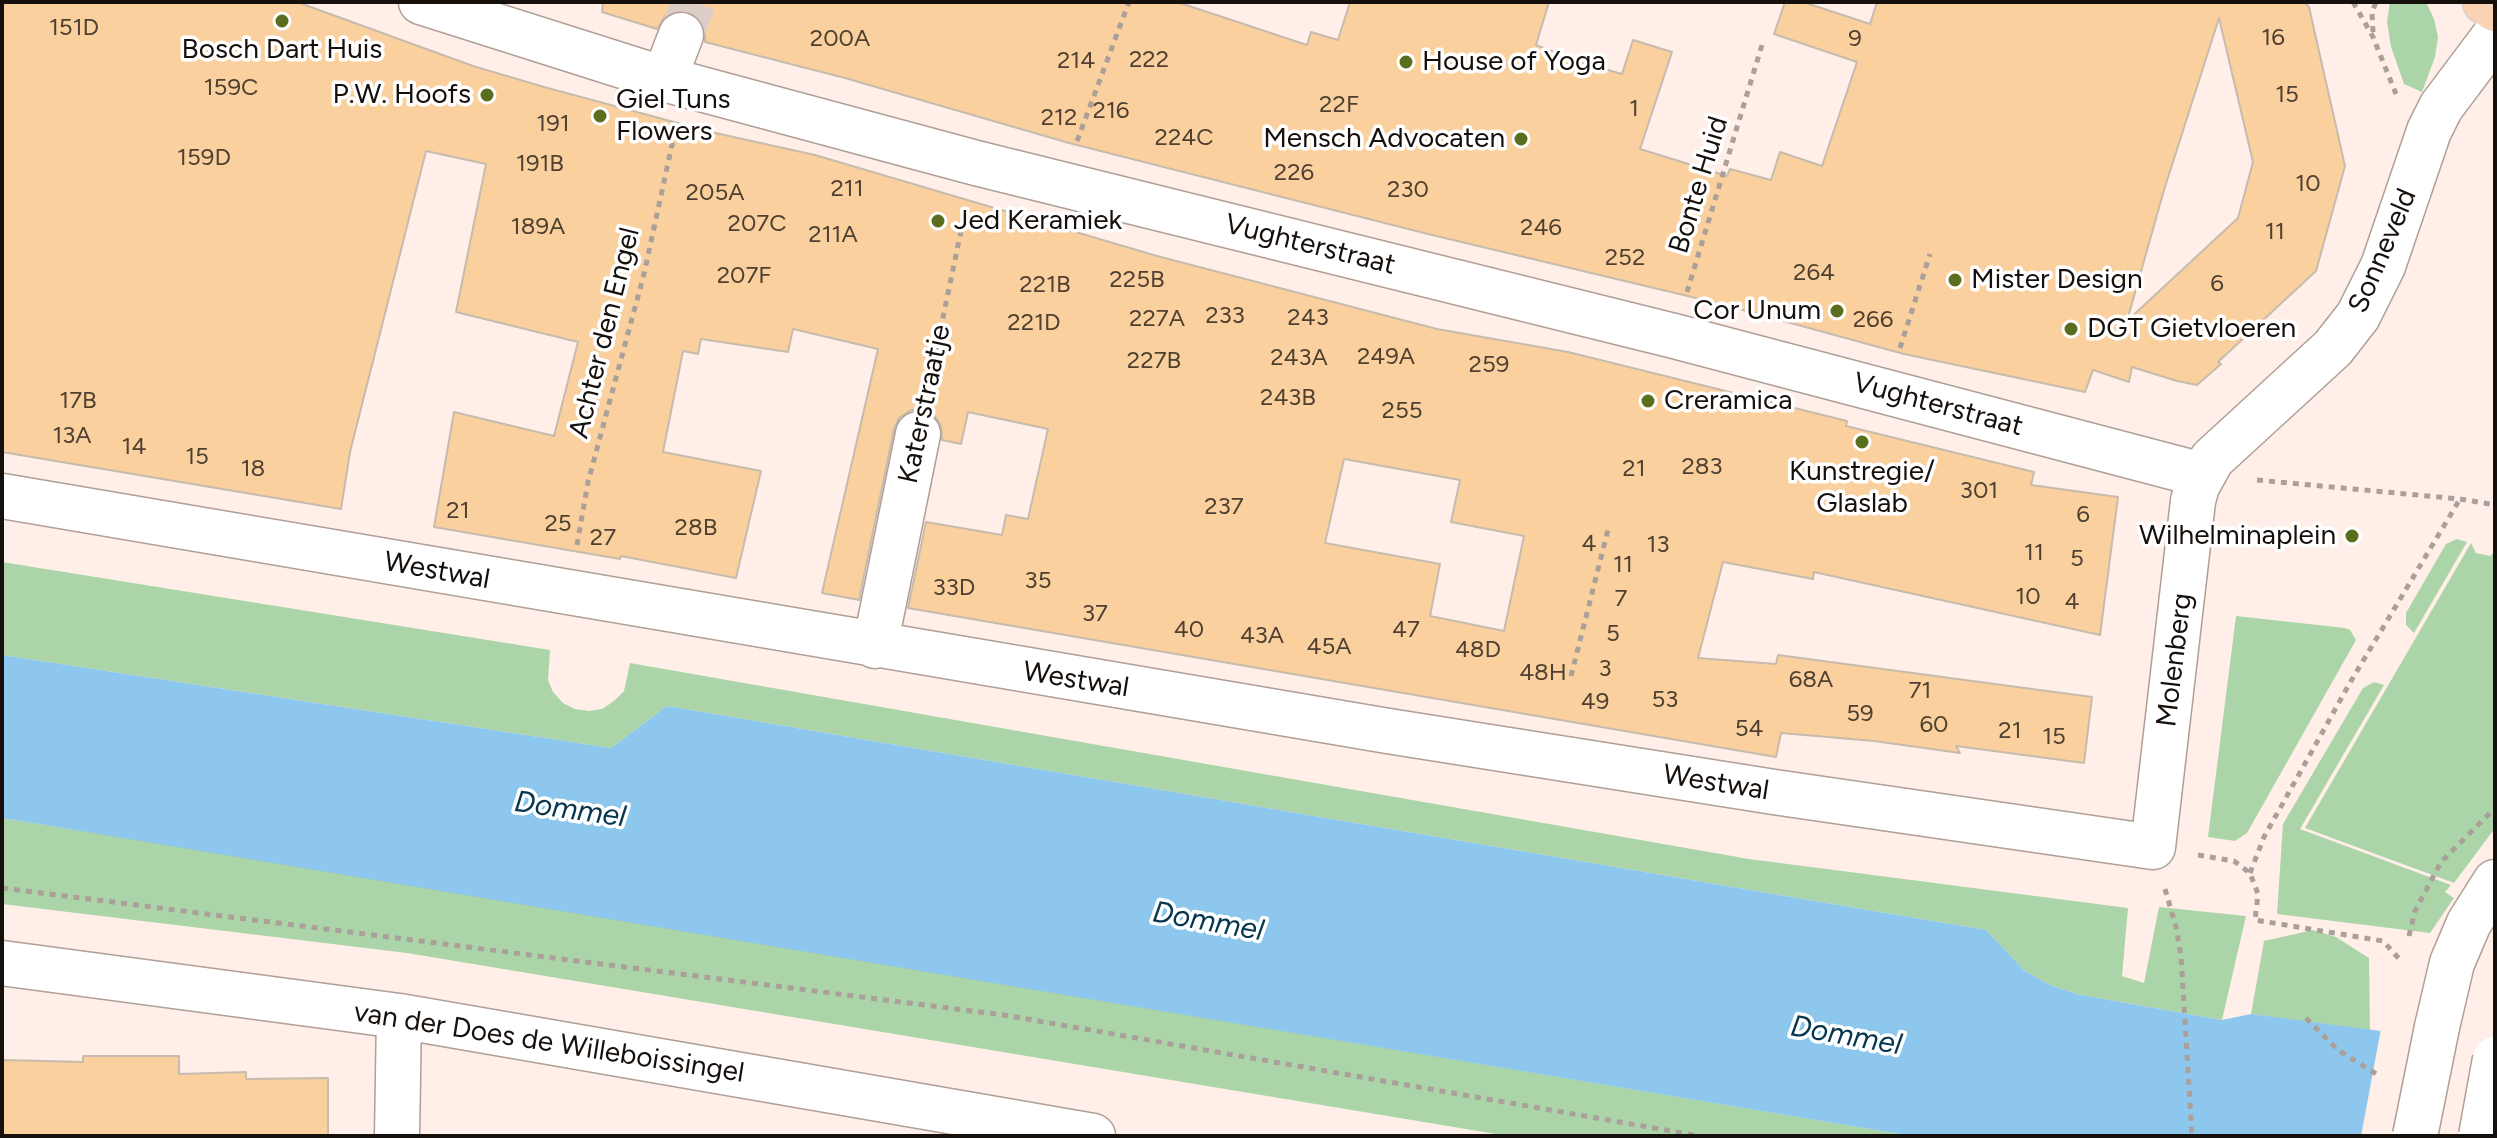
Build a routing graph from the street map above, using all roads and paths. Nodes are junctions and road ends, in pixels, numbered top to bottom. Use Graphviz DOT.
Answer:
graph roads {
  1 [pos="421,2"];
  2 [pos="1129,2"];
  3 [pos="2353,2"];
  4 [pos="2376,2"];
  5 [pos="2485,2"];
  6 [pos="2495,9"];
  7 [pos="681,35"];
  8 [pos="2495,35"];
  9 [pos="1762,45"];
  10 [pos="674,81"];
  11 [pos="976,163"];
  12 [pos="1061,183"];
  13 [pos="1930,254"];
  14 [pos="1674,336"];
  15 [pos="1887,391"];
  16 [pos="918,434"];
  17 [pos="2202,475"];
  18 [pos="2,496"];
  19 [pos="2460,499"];
  20 [pos="2495,505"];
  21 [pos="1609,526"];
  22 [pos="569,593"];
  23 [pos="875,646"];
  24 [pos="1571,676"];
  25 [pos="2153,847"];
  26 [pos="2495,882"];
  27 [pos="2,888"];
  28 [pos="2402,962"];
  29 [pos="2,963"];
  30 [pos="399,1016"];
  31 [pos="2495,1059"];
  32 [pos="397,1136"];
  33 [pos="1093,1136"];
  34 [pos="1700,1136"];
  35 [pos="2192,1136"];
  36 [pos="2415,1136"];
  37 [pos="2481,1136"];
  1 -- 10 [label="street, Vughterstraat"];
  2 -- 12 [label="path"];
  3 -- 4 [label="path"];
  5 -- 6 [label="main road"];
  7 -- 10 [label="street"];
  8 -- 17 [label="street, Sonneveld"];
  9 -- 14 [label="path, Bonte Huid"];
  10 -- 11 [label="street, Vughterstraat"];
  10 -- 22 [label="path, Achter den Engel"];
  11 -- 12 [label="street, Vughterstraat"];
  11 -- 16 [label="path, Katerstraatje"];
  12 -- 14 [label="street, Vughterstraat"];
  13 -- 15 [label="path"];
  14 -- 15 [label="street, Vughterstraat"];
  15 -- 17 [label="street, Vughterstraat"];
  16 -- 23 [label="street, Katerstraatje"];
  17 -- 19 [label="path"];
  17 -- 25 [label="street, Molenberg"];
  18 -- 22 [label="street, Westwal"];
  19 -- 20 [label="path"];
  19 -- 28 [label="path"];
  21 -- 24 [label="path"];
  22 -- 23 [label="street, Westwal"];
  23 -- 25 [label="street, Westwal"];
  25 -- 35 [label="path"];
  26 -- 36 [label="street, bridge"];
  27 -- 34 [label="path"];
  29 -- 30 [label="street, van der Does de Willeboissingel"];
  30 -- 32 [label="street"];
  30 -- 33 [label="street, van der Does de Willeboissingel"];
  31 -- 37 [label="street, bridge"];
}
